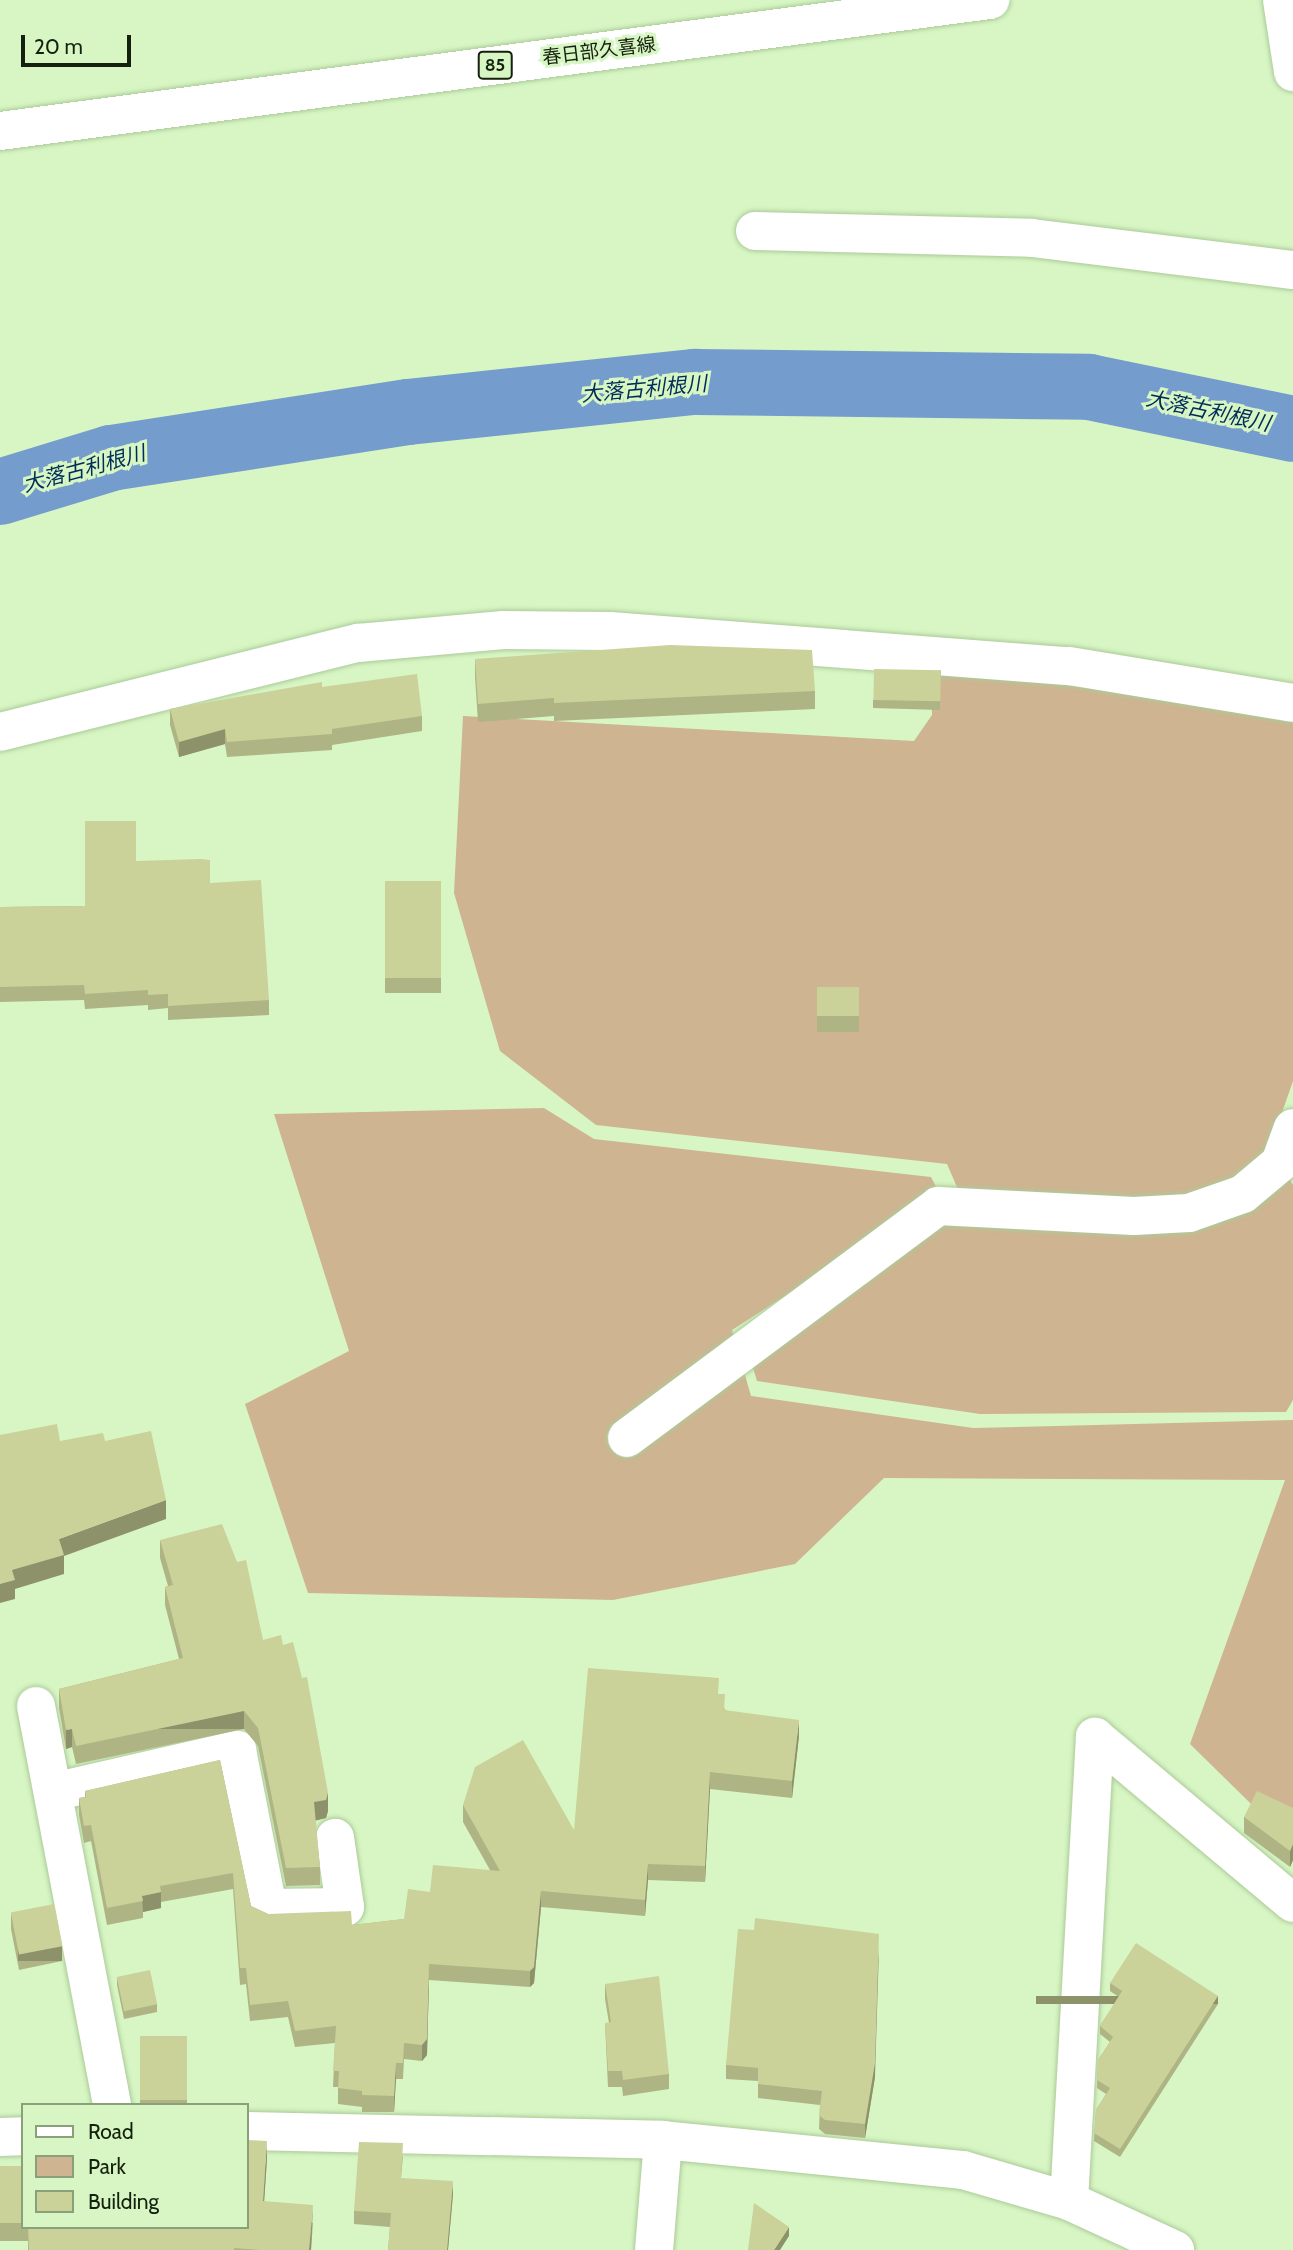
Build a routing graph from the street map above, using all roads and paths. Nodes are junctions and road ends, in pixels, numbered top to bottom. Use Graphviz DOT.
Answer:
graph roads {
  1 [pos="990,0"];
  2 [pos="1282,0"];
  3 [pos="1293,72"];
  4 [pos="0,131"];
  5 [pos="755,231"];
  6 [pos="1293,270"];
  7 [pos="1293,703"];
  8 [pos="0,732"];
  9 [pos="1293,1128"];
  10 [pos="1286,1171"];
  11 [pos="626,1438"];
  12 [pos="36,1706"];
  13 [pos="53,1792"];
  14 [pos="335,1838"];
  15 [pos="1291,1894"];
  16 [pos="112,2103"];
  17 [pos="248,2131"];
  18 [pos="21,2136"];
  19 [pos="0,2137"];
  20 [pos="663,2140"];
  21 [pos="1069,2201"];
  22 [pos="654,2250"];
  23 [pos="1175,2250"];
  1 -- 4 [label="street, 春日部久喜線 / 85"];
  2 -- 3 [label="street"];
  5 -- 6 [label="street"];
  7 -- 8 [label="street"];
  9 -- 10 [label="street"];
  10 -- 11 [label="street"];
  12 -- 13 [label="street"];
  13 -- 14 [label="street"];
  13 -- 16 [label="street"];
  15 -- 21 [label="street"];
  17 -- 20 [label="street"];
  18 -- 19 [label="street"];
  20 -- 21 [label="street"];
  20 -- 22 [label="street"];
  21 -- 23 [label="street"];
}
